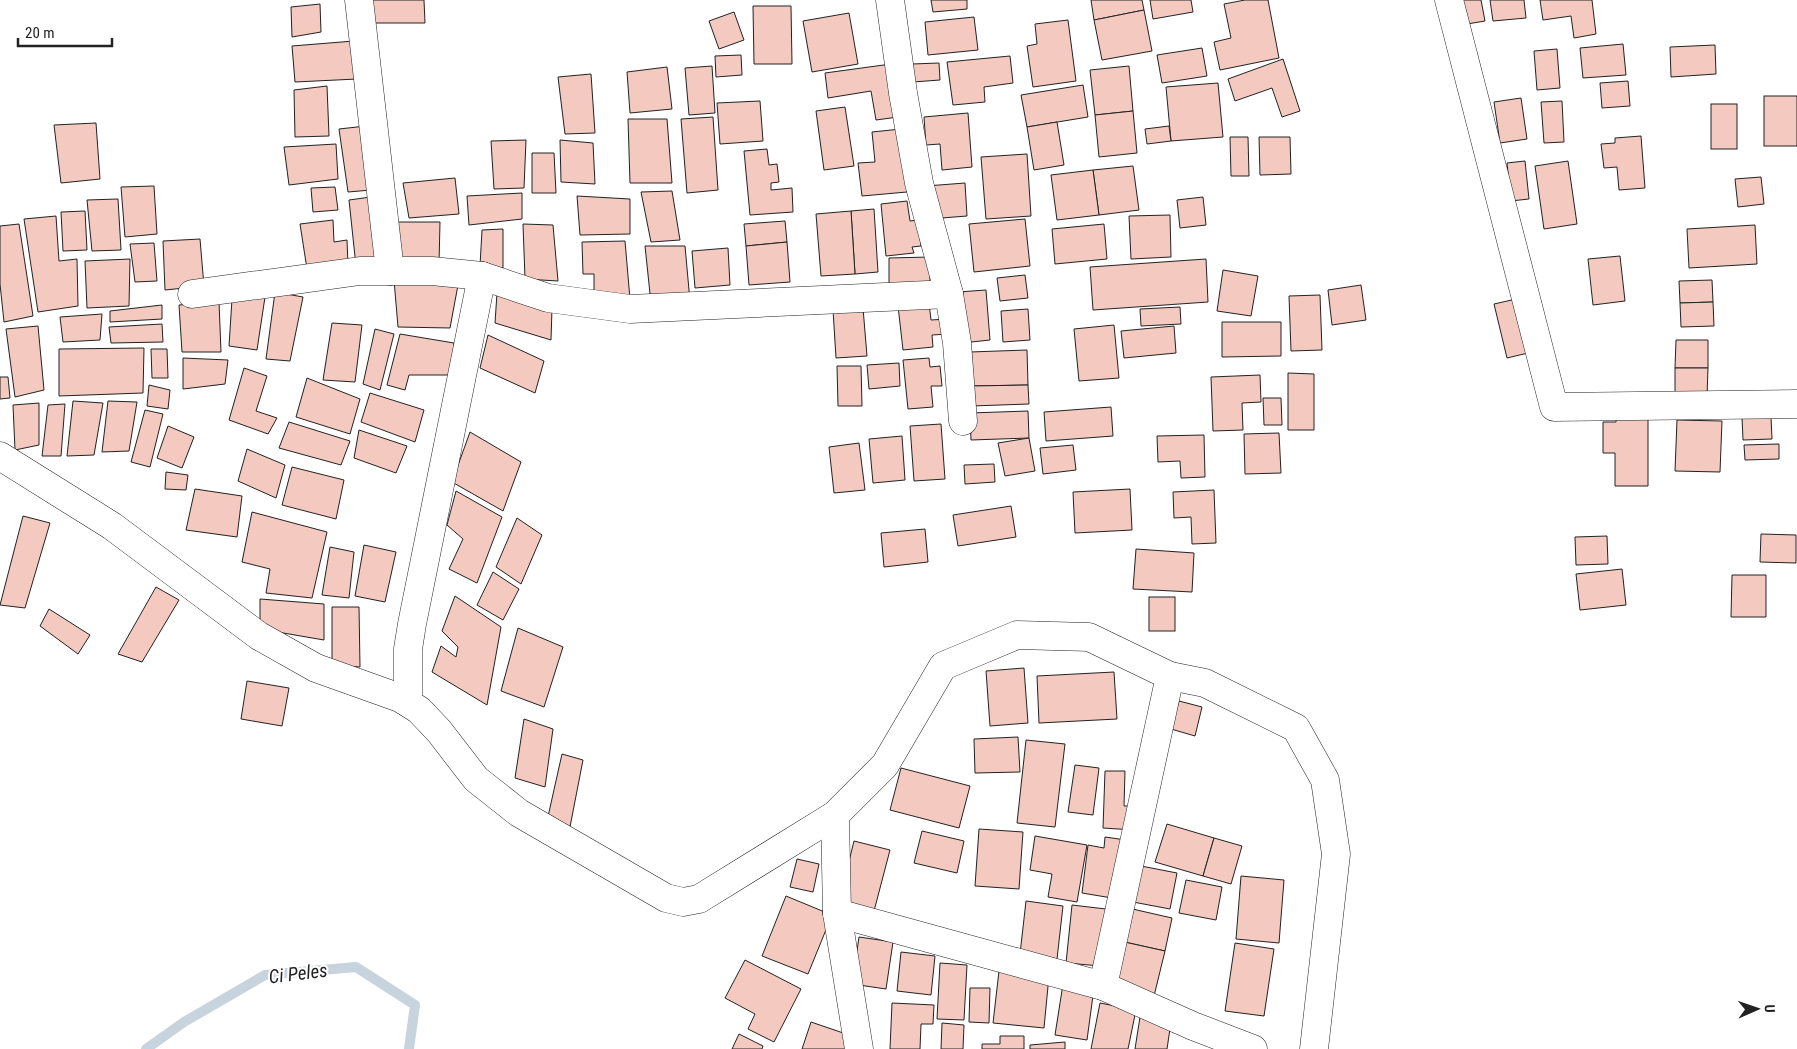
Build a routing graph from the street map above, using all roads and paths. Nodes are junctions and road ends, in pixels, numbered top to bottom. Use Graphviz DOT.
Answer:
graph roads {
  1 [pos="359,0"];
  2 [pos="890,0"];
  3 [pos="1449,0"];
  4 [pos="390,271"];
  5 [pos="482,276"];
  6 [pos="192,294"];
  7 [pos="949,294"];
  8 [pos="1797,404"];
  9 [pos="963,421"];
  10 [pos="0,456"];
  11 [pos="1170,676"];
  12 [pos="408,702"];
  13 [pos="835,815"];
  14 [pos="837,912"];
  15 [pos="1102,986"];
  16 [pos="859,1049"];
  17 [pos="1253,1049"];
  18 [pos="1314,1049"];
  1 -- 4 [label="street"];
  2 -- 7 [label="street"];
  3 -- 8 [label="street"];
  4 -- 5 [label="street"];
  4 -- 6 [label="street"];
  5 -- 7 [label="street"];
  5 -- 12 [label="street"];
  7 -- 9 [label="street"];
  10 -- 12 [label="street"];
  11 -- 13 [label="street"];
  11 -- 15 [label="street"];
  11 -- 18 [label="street"];
  12 -- 13 [label="street"];
  13 -- 14 [label="street"];
  14 -- 15 [label="street"];
  14 -- 16 [label="street"];
  15 -- 17 [label="street"];
}
